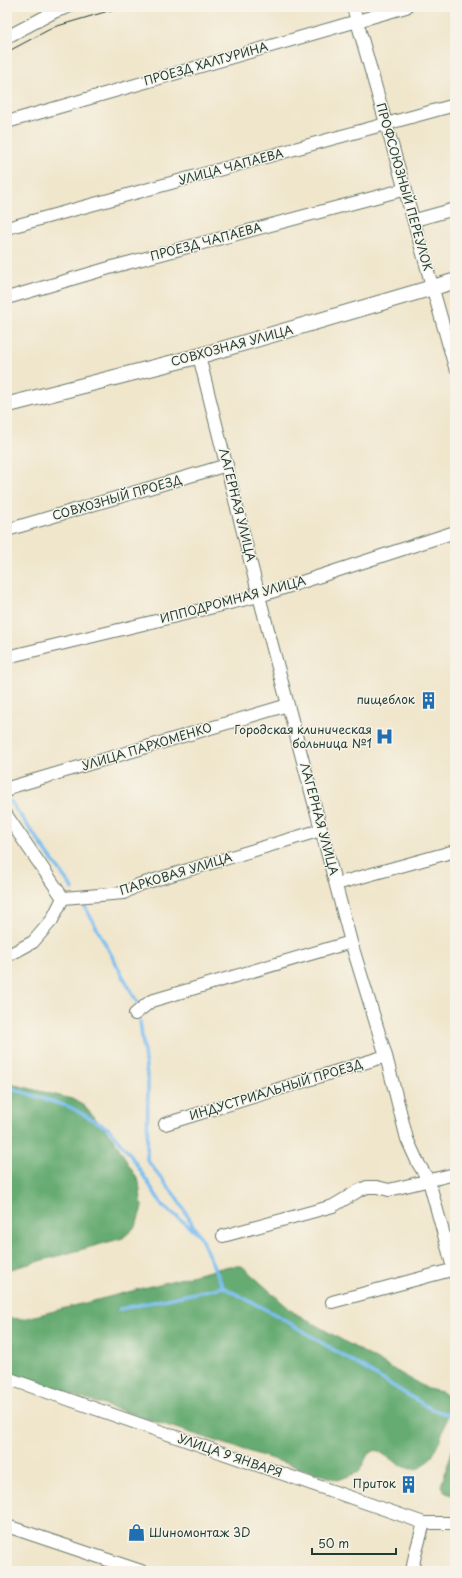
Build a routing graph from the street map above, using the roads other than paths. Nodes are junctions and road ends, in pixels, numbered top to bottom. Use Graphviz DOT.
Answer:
graph roads {
  1 [pos="68,7"];
  2 [pos="353,7"];
  3 [pos="406,7"];
  4 [pos="357,20"];
  5 [pos="7,37"];
  6 [pos="455,105"];
  7 [pos="7,122"];
  8 [pos="386,124"];
  9 [pos="406,189"];
  10 [pos="455,209"];
  11 [pos="415,220"];
  12 [pos="7,228"];
  13 [pos="455,281"];
  14 [pos="434,287"];
  15 [pos="7,298"];
  16 [pos="199,356"];
  17 [pos="455,367"];
  18 [pos="7,405"];
  19 [pos="227,465"];
  20 [pos="7,530"];
  21 [pos="455,532"];
  22 [pos="259,596"];
  23 [pos="7,657"];
  24 [pos="288,705"];
  25 [pos="7,791"];
  26 [pos="7,816"];
  27 [pos="321,830"];
  28 [pos="455,851"];
  29 [pos="336,884"];
  30 [pos="63,898"];
  31 [pos="351,942"];
  32 [pos="7,956"];
  33 [pos="135,1014"];
  34 [pos="386,1056"];
  35 [pos="165,1124"];
  36 [pos="455,1174"];
  37 [pos="429,1181"];
  38 [pos="223,1236"];
  39 [pos="454,1271"];
  40 [pos="332,1302"];
  41 [pos="7,1378"];
  42 [pos="424,1522"];
  43 [pos="455,1523"];
  44 [pos="7,1526"];
  45 [pos="141,1571"];
  46 [pos="412,1571"];
  1 -- 5 [label="street"];
  2 -- 4 [label="street, ПРОФСОЮЗНЫЙ ПЕРЕУЛОК"];
  3 -- 4 [label="street, ПРОЕЗД ХАЛТУРИНА"];
  4 -- 7 [label="street, ПРОЕЗД ХАЛТУРИНА"];
  4 -- 8 [label="street, ПРОФСОЮЗНЫЙ ПЕРЕУЛОК"];
  6 -- 8 [label="street, УЛИЦА ЧАПАЕВА"];
  8 -- 9 [label="street, ПРОФСОЮЗНЫЙ ПЕРЕУЛОК"];
  8 -- 12 [label="street, УЛИЦА ЧАПАЕВА"];
  9 -- 11 [label="street, ПРОФСОЮЗНЫЙ ПЕРЕУЛОК"];
  9 -- 15 [label="street, ПРОЕЗД ЧАПАЕВА"];
  10 -- 11 [label="street"];
  11 -- 14 [label="street, ПРОФСОЮЗНЫЙ ПЕРЕУЛОК"];
  13 -- 14 [label="street, СОВХОЗНАЯ УЛИЦА"];
  14 -- 16 [label="street, СОВХОЗНАЯ УЛИЦА"];
  14 -- 17 [label="street, ПРОФСОЮЗНЫЙ ПЕРЕУЛОК"];
  16 -- 18 [label="street, СОВХОЗНАЯ УЛИЦА"];
  16 -- 19 [label="street, ЛАГЕРНАЯ УЛИЦА"];
  19 -- 20 [label="street, СОВХОЗНЫЙ ПРОЕЗД"];
  19 -- 22 [label="street, ЛАГЕРНАЯ УЛИЦА"];
  21 -- 22 [label="street, ИППОДРОМНАЯ УЛИЦА"];
  22 -- 23 [label="street, ИППОДРОМНАЯ УЛИЦА"];
  22 -- 24 [label="street, ЛАГЕРНАЯ УЛИЦА"];
  24 -- 25 [label="street, УЛИЦА ПАРХОМЕНКО"];
  24 -- 27 [label="street, ЛАГЕРНАЯ УЛИЦА"];
  26 -- 30 [label="street"];
  27 -- 29 [label="street, ЛАГЕРНАЯ УЛИЦА"];
  27 -- 30 [label="street, ПАРКОВАЯ УЛИЦА"];
  28 -- 29 [label="street"];
  29 -- 31 [label="street, ЛАГЕРНАЯ УЛИЦА"];
  30 -- 32 [label="street"];
  31 -- 33 [label="street"];
  31 -- 34 [label="street, ЛАГЕРНАЯ УЛИЦА"];
  34 -- 35 [label="street, ИНДУСТРИАЛЬНЫЙ ПРОЕЗД"];
  34 -- 37 [label="street, ЛАГЕРНАЯ УЛИЦА"];
  36 -- 37 [label="street"];
  37 -- 38 [label="street"];
  37 -- 39 [label="street, ЛАГЕРНАЯ УЛИЦА"];
  39 -- 40 [label="street"];
  41 -- 42 [label="street, УЛИЦА 9 ЯНВАРЯ"];
  42 -- 43 [label="street, УЛИЦА 9 ЯНВАРЯ"];
  42 -- 46 [label="street"];
  44 -- 45 [label="street"];
}
